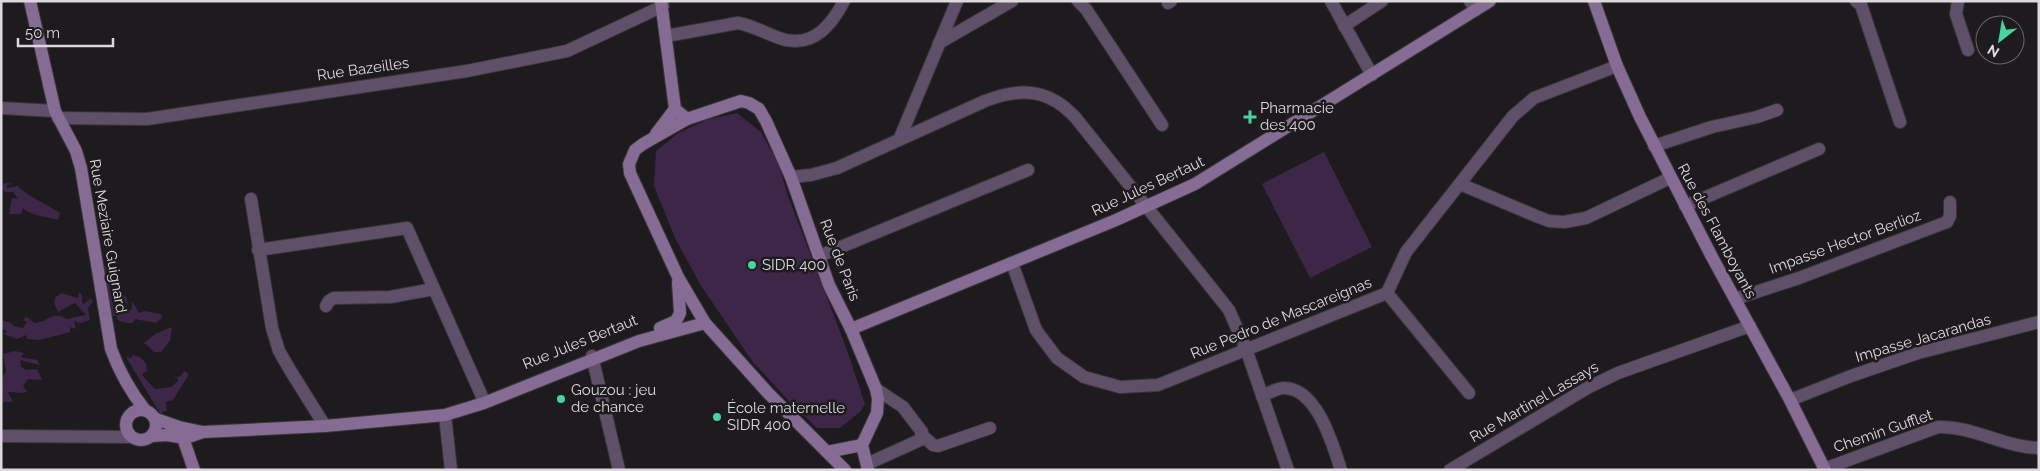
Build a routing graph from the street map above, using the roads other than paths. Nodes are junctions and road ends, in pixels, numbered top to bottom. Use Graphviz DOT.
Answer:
graph roads {
  1 [pos="30,1"];
  2 [pos="844,1"];
  3 [pos="957,1"];
  4 [pos="1012,1"];
  5 [pos="1078,1"];
  6 [pos="1331,1"];
  7 [pos="1382,1"];
  8 [pos="1490,1"];
  9 [pos="1594,1"];
  10 [pos="1856,1"];
  11 [pos="1958,1"];
  12 [pos="662,4"];
  13 [pos="1473,6"];
  14 [pos="1344,26"];
  15 [pos="666,36"];
  16 [pos="940,43"];
  17 [pos="1968,50"];
  18 [pos="1617,66"];
  19 [pos="1372,74"];
  20 [pos="1,108"];
  21 [pos="675,109"];
  22 [pos="1777,110"];
  23 [pos="57,114"];
  24 [pos="687,119"];
  25 [pos="1900,122"];
  26 [pos="1162,125"];
  27 [pos="654,137"];
  28 [pos="899,140"];
  29 [pos="1654,146"];
  30 [pos="1819,149"];
  31 [pos="1028,170"];
  32 [pos="791,177"];
  33 [pos="1670,178"];
  34 [pos="1460,184"];
  35 [pos="251,199"];
  36 [pos="1950,202"];
  37 [pos="1146,206"];
  38 [pos="1685,206"];
  39 [pos="258,250"];
  40 [pos="820,256"];
  41 [pos="1012,263"];
  42 [pos="678,276"];
  43 [pos="434,289"];
  44 [pos="1387,293"];
  45 [pos="1735,299"];
  46 [pos="326,306"];
  47 [pos="2039,322"];
  48 [pos="705,323"];
  49 [pos="1750,326"];
  50 [pos="851,330"];
  51 [pos="1246,349"];
  52 [pos="593,357"];
  53 [pos="876,389"];
  54 [pos="1469,393"];
  55 [pos="1262,396"];
  56 [pos="1790,400"];
  57 [pos="484,402"];
  58 [pos="139,411"];
  59 [pos="450,414"];
  60 [pos="156,419"];
  61 [pos="325,426"];
  62 [pos="990,428"];
  63 [pos="182,432"];
  64 [pos="1,436"];
  65 [pos="152,436"];
  66 [pos="922,436"];
  67 [pos="132,437"];
  68 [pos="862,445"];
  69 [pos="2039,448"];
  70 [pos="827,452"];
  71 [pos="867,467"];
  72 [pos="1825,469"];
  73 [pos="194,470"];
  74 [pos="451,470"];
  75 [pos="619,470"];
  76 [pos="845,470"];
  77 [pos="1288,470"];
  78 [pos="1341,470"];
  79 [pos="1450,470"];
  1 -- 23 [label="street, Rue Meziaire Guignard"];
  2 -- 15 [label="street"];
  3 -- 16 [label="street"];
  4 -- 16 [label="street"];
  5 -- 26 [label="street"];
  6 -- 14 [label="street"];
  7 -- 14 [label="street"];
  8 -- 13 [label="street, Rue Jules Bertaut"];
  9 -- 18 [label="street, Rue des Flamboyants"];
  10 -- 25 [label="street"];
  11 -- 17 [label="street"];
  12 -- 15 [label="street"];
  12 -- 23 [label="street, Rue Bazeilles"];
  13 -- 19 [label="street, Rue Jules Bertaut"];
  14 -- 19 [label="street"];
  15 -- 21 [label="street"];
  16 -- 28 [label="street"];
  18 -- 29 [label="street, Rue des Flamboyants"];
  18 -- 34 [label="street, Rue Pedro de Mascareignas"];
  19 -- 37 [label="street, Rue Jules Bertaut"];
  20 -- 23 [label="street, Rue Bazeilles"];
  21 -- 24 [label="street"];
  21 -- 27 [label="street, Rue de Paris"];
  22 -- 29 [label="street"];
  23 -- 58 [label="street, Rue Meziaire Guignard"];
  24 -- 27 [label="street, Rue de Paris"];
  24 -- 32 [label="street, Rue de Paris"];
  27 -- 42 [label="street, Rue de Paris"];
  28 -- 32 [label="street"];
  28 -- 37 [label="street"];
  29 -- 33 [label="street, Rue des Flamboyants"];
  30 -- 38 [label="street"];
  31 -- 40 [label="street"];
  32 -- 40 [label="street, Rue de Paris"];
  33 -- 34 [label="street"];
  33 -- 38 [label="street, Rue des Flamboyants"];
  34 -- 44 [label="street, Rue Pedro de Mascareignas"];
  35 -- 39 [label="street"];
  36 -- 45 [label="street, Impasse Hector Berlioz"];
  37 -- 41 [label="street, Rue Jules Bertaut"];
  37 -- 51 [label="street"];
  38 -- 45 [label="street, Rue des Flamboyants"];
  39 -- 43 [label="street"];
  39 -- 61 [label="street"];
  40 -- 50 [label="street, Rue de Paris"];
  41 -- 50 [label="street, Rue Jules Bertaut"];
  41 -- 51 [label="street, Rue Pedro de Mascareignas"];
  42 -- 48 [label="street, Rue de Paris"];
  42 -- 52 [label="street, Rue Jules Bertaut"];
  43 -- 46 [label="street"];
  43 -- 57 [label="street"];
  44 -- 51 [label="street, Rue Pedro de Mascareignas"];
  44 -- 54 [label="street"];
  45 -- 49 [label="street, Rue des Flamboyants"];
  47 -- 56 [label="street, Impasse Jacarandas"];
  48 -- 52 [label="street, Rue Jules Bertaut"];
  48 -- 70 [label="street, Rue de Paris"];
  49 -- 56 [label="street, Rue des Flamboyants"];
  49 -- 79 [label="street, Rue Martinel Lassays"];
  50 -- 53 [label="street, Rue de Paris"];
  51 -- 55 [label="street"];
  52 -- 57 [label="street, Rue Jules Bertaut"];
  52 -- 75 [label="street"];
  53 -- 66 [label="street"];
  53 -- 68 [label="street, Rue de Paris"];
  55 -- 77 [label="street"];
  55 -- 78 [label="street"];
  56 -- 72 [label="street, Rue des Flamboyants"];
  57 -- 59 [label="street, Rue Jules Bertaut"];
  58 -- 60 [label="street"];
  58 -- 67 [label="street"];
  59 -- 61 [label="street, Rue Jules Bertaut"];
  59 -- 74 [label="street"];
  60 -- 63 [label="street"];
  60 -- 65 [label="street"];
  61 -- 63 [label="street, Rue Jules Bertaut"];
  62 -- 66 [label="street"];
  63 -- 65 [label="street, Rue Jules Bertaut"];
  63 -- 73 [label="street"];
  64 -- 67 [label="street"];
  65 -- 67 [label="street"];
  66 -- 71 [label="street"];
  68 -- 70 [label="street"];
  68 -- 71 [label="street"];
  69 -- 72 [label="street, Chemin Gufflet"];
  70 -- 76 [label="street, Rue de Paris"];
}
